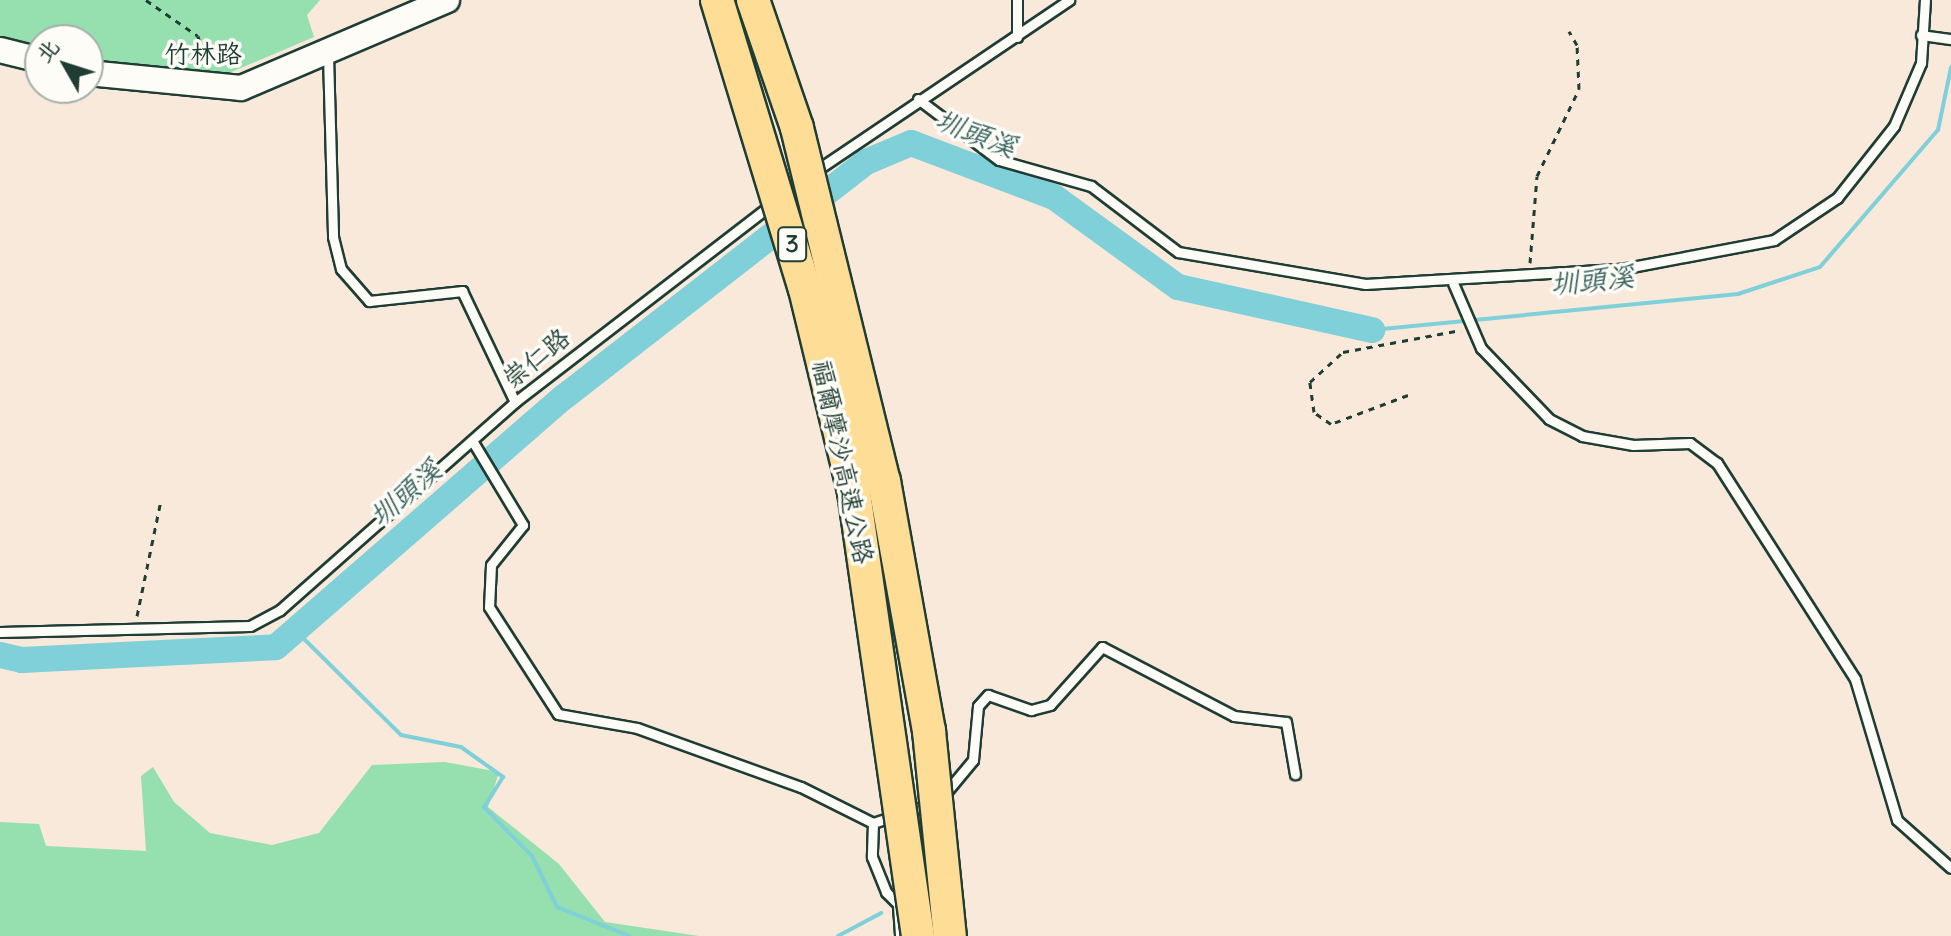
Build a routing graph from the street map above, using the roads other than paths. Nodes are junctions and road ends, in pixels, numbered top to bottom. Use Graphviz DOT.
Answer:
graph roads {
  1 [pos="447,0"];
  2 [pos="717,0"];
  3 [pos="753,0"];
  4 [pos="1017,0"];
  5 [pos="1069,0"];
  6 [pos="1925,0"];
  7 [pos="1921,35"];
  8 [pos="1017,37"];
  9 [pos="1951,39"];
  10 [pos="0,50"];
  11 [pos="328,51"];
  12 [pos="24,56"];
  13 [pos="104,75"];
  14 [pos="918,99"];
  15 [pos="1454,287"];
  16 [pos="515,402"];
  17 [pos="473,445"];
  18 [pos="0,632"];
  19 [pos="1295,774"];
  20 [pos="873,823"];
  21 [pos="1951,868"];
  22 [pos="898,906"];
  23 [pos="900,936"];
  24 [pos="918,936"];
  25 [pos="942,936"];
  26 [pos="950,936"];
  1 -- 11 [label="street, 竹林路"];
  2 -- 24 [label="highway, 福爾摩沙高速公路 / 3, bridge"];
  3 -- 26 [label="highway, 福爾摩沙高速公路 / 3, bridge"];
  4 -- 8 [label="lane"];
  5 -- 8 [label="lane, 崇仁路"];
  6 -- 7 [label="lane"];
  7 -- 9 [label="lane"];
  7 -- 15 [label="lane"];
  8 -- 14 [label="lane, 崇仁路"];
  10 -- 12 [label="street"];
  11 -- 13 [label="street, 竹林路"];
  11 -- 16 [label="lane"];
  14 -- 15 [label="lane"];
  14 -- 16 [label="lane, 崇仁路"];
  15 -- 21 [label="lane"];
  16 -- 17 [label="lane, 崇仁路"];
  17 -- 18 [label="lane, 崇仁路"];
  17 -- 20 [label="lane"];
  19 -- 20 [label="lane"];
  20 -- 22 [label="lane"];
  22 -- 23 [label="lane"];
  22 -- 25 [label="lane"];
}
